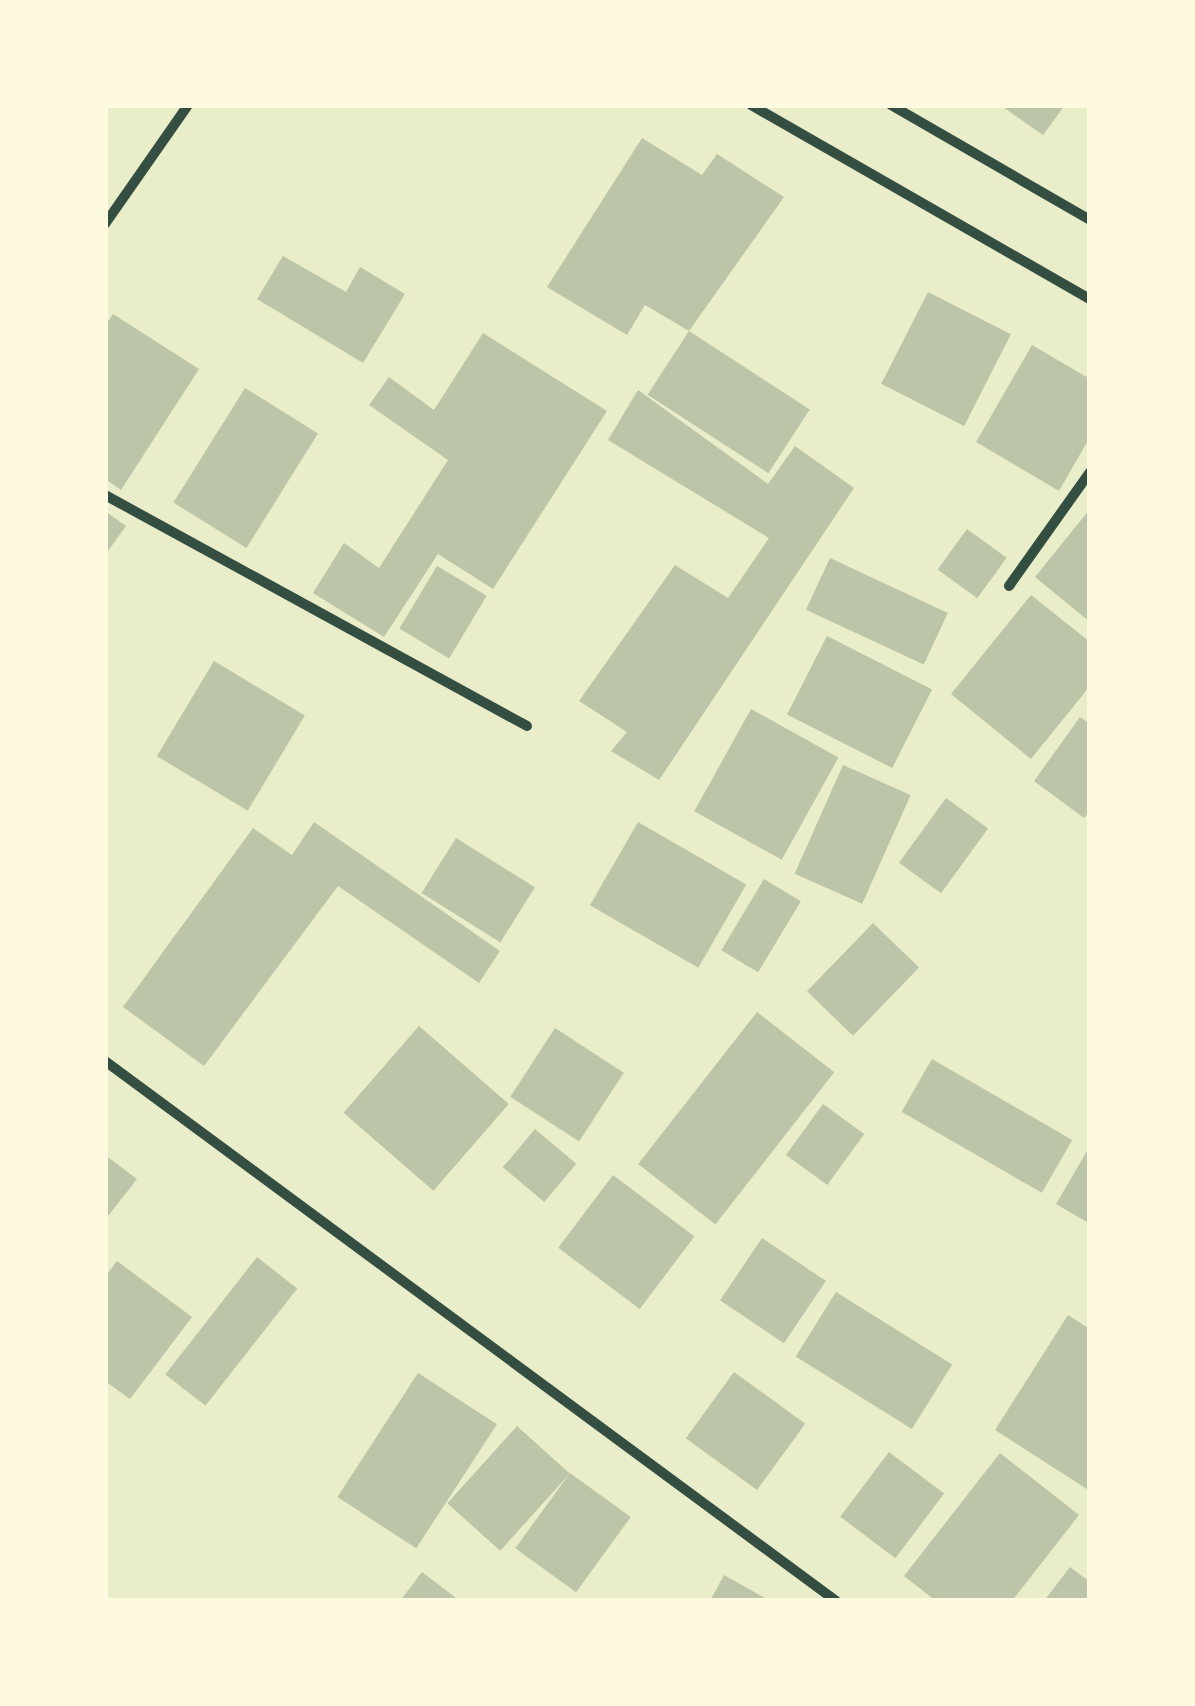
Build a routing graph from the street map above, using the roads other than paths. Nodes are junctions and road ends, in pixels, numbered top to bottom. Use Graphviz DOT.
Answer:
graph roads {
  1 [pos="188,105"];
  2 [pos="751,105"];
  3 [pos="891,105"];
  4 [pos="1090,220"];
  5 [pos="105,224"];
  6 [pos="1090,299"];
  7 [pos="1090,472"];
  8 [pos="105,495"];
  9 [pos="1009,586"];
  10 [pos="528,726"];
  11 [pos="105,1061"];
  12 [pos="836,1601"];
  1 -- 5 [label="street"];
  2 -- 6 [label="street"];
  3 -- 4 [label="street"];
  7 -- 9 [label="street"];
  8 -- 10 [label="street"];
  11 -- 12 [label="street"];
}
